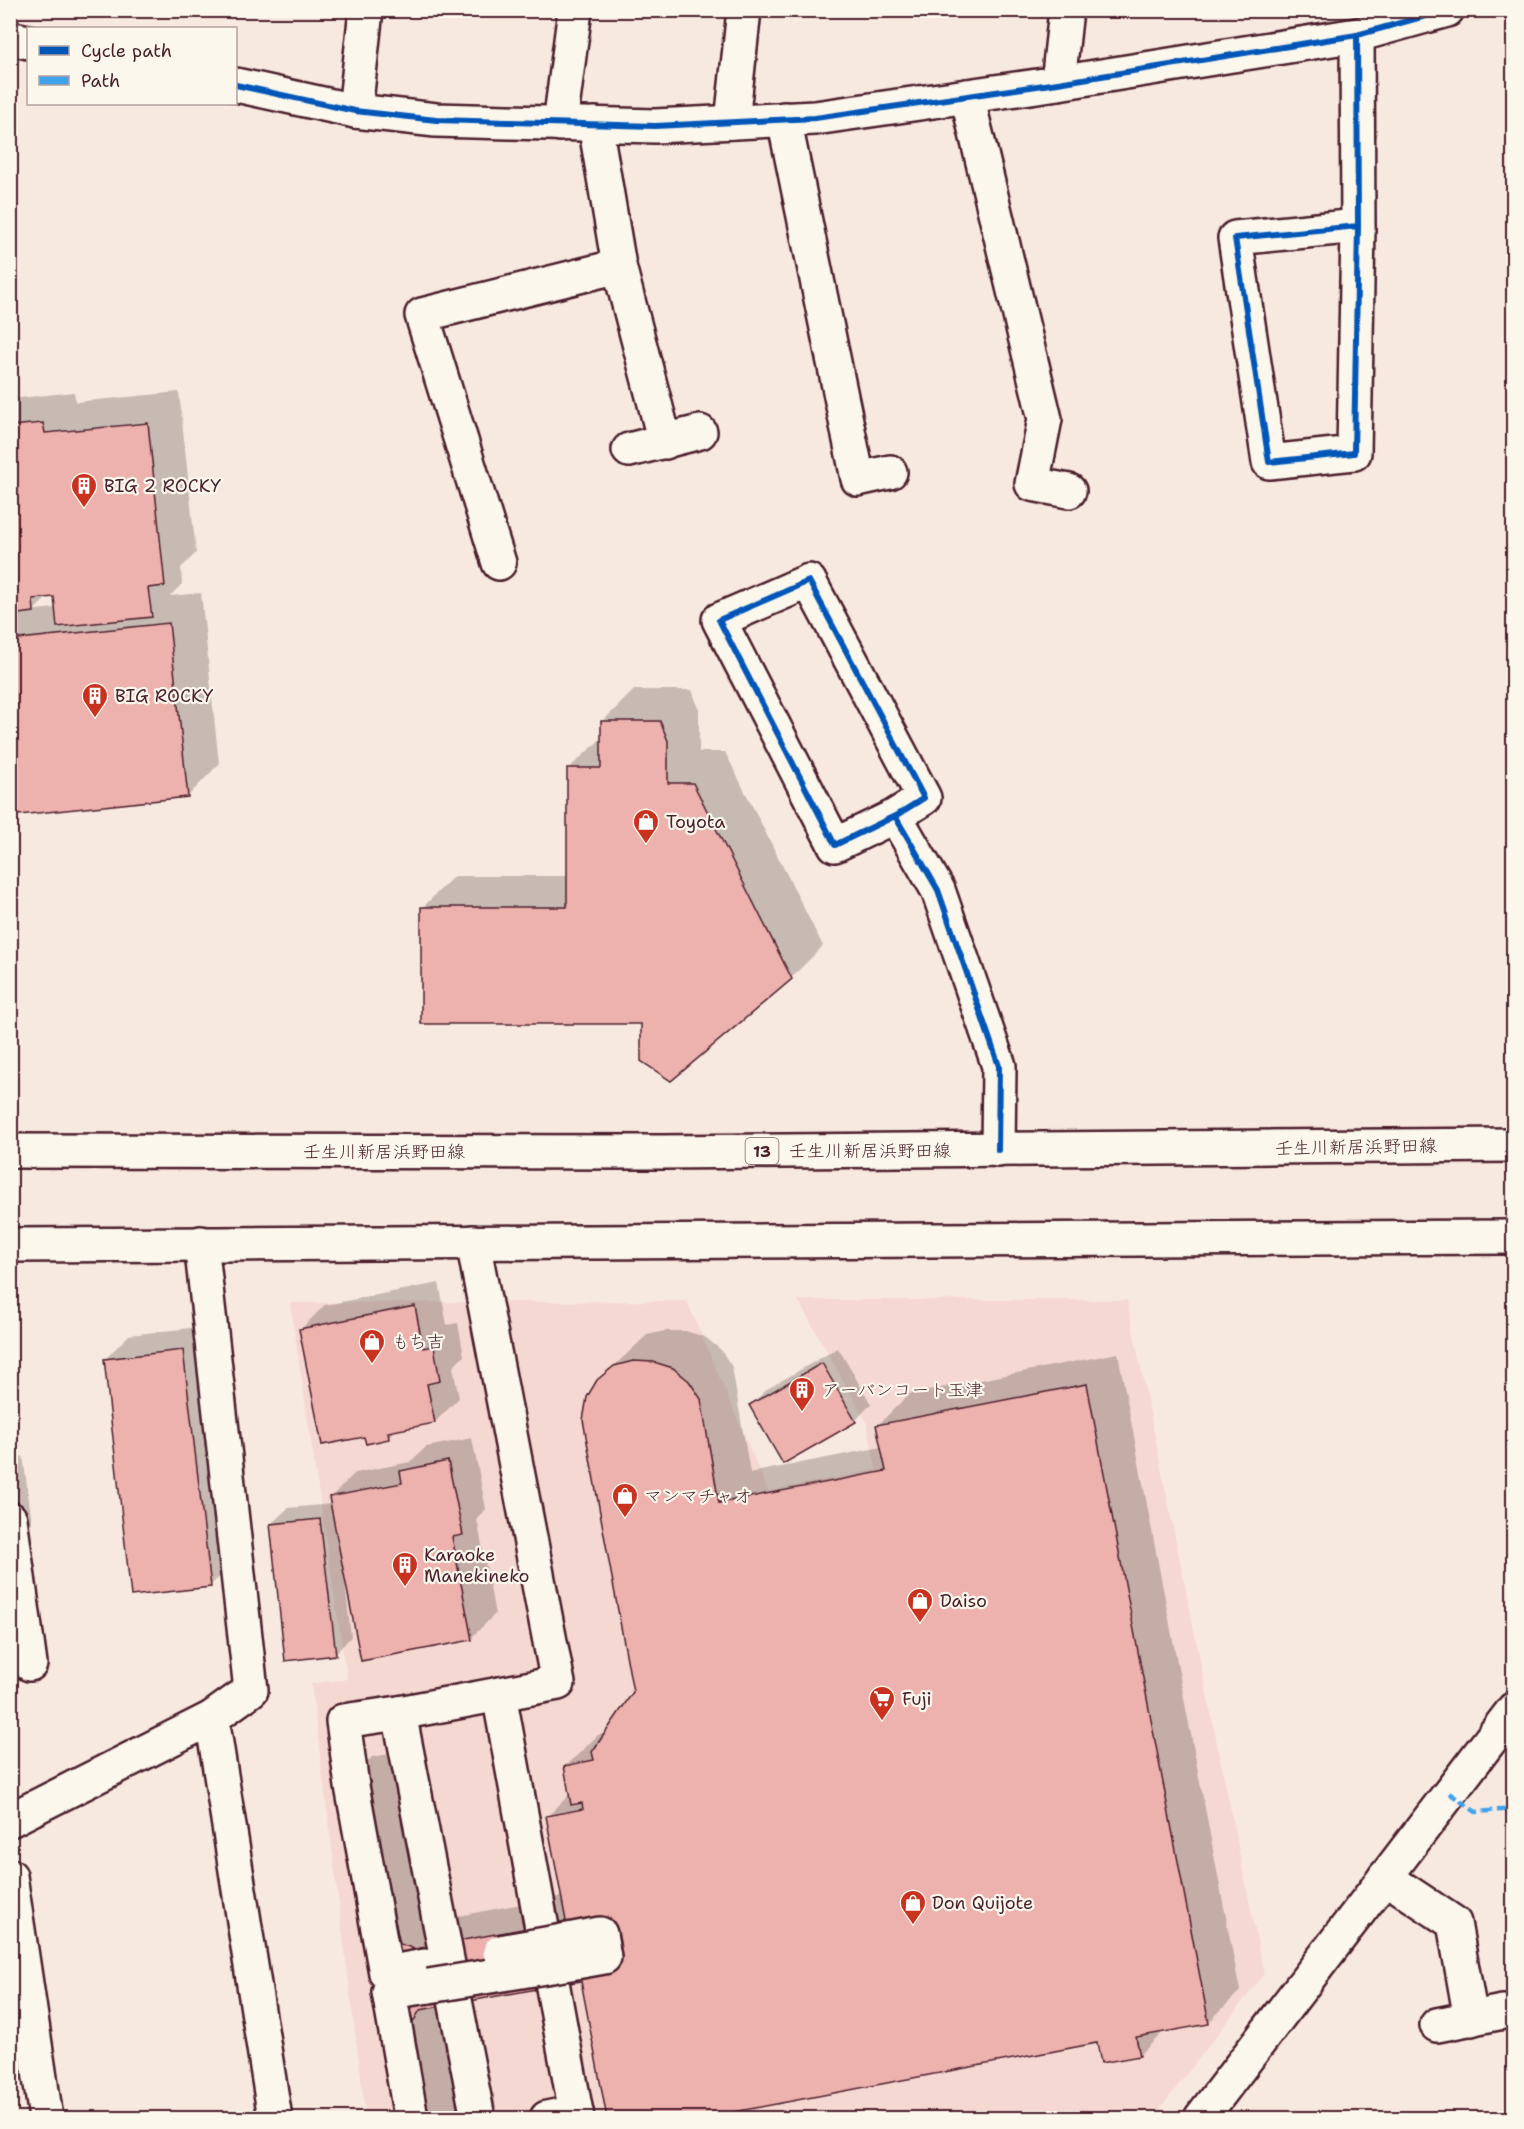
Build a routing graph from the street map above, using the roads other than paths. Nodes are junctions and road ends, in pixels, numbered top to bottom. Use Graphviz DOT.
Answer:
graph roads {
  1 [pos="366,10"];
  2 [pos="575,10"];
  3 [pos="744,10"];
  4 [pos="1066,10"];
  5 [pos="1447,10"];
  6 [pos="1343,28"];
  7 [pos="10,38"];
  8 [pos="27,42"];
  9 [pos="1058,84"];
  10 [pos="237,85"];
  11 [pos="967,96"];
  12 [pos="355,111"];
  13 [pos="784,119"];
  14 [pos="732,122"];
  15 [pos="561,124"];
  16 [pos="594,124"];
  17 [pos="1358,226"];
  18 [pos="619,266"];
  19 [pos="700,432"];
  20 [pos="665,442"];
  21 [pos="629,450"];
  22 [pos="890,472"];
  23 [pos="1069,491"];
  24 [pos="499,563"];
  25 [pos="895,816"];
  26 [pos="1514,1145"];
  27 [pos="998,1150"];
  28 [pos="10,1151"];
  29 [pos="1514,1237"];
  30 [pos="473,1242"];
  31 [pos="201,1243"];
  32 [pos="10,1245"];
  33 [pos="10,1520"];
  34 [pos="30,1664"];
  35 [pos="499,1694"];
  36 [pos="1514,1709"];
  37 [pos="399,1713"];
  38 [pos="212,1718"];
  39 [pos="10,1820"];
  40 [pos="10,1876"];
  41 [pos="1385,1877"];
  42 [pos="567,1952"];
  43 [pos="427,1976"];
  44 [pos="1503,2012"];
  45 [pos="1471,2019"];
  46 [pos="1437,2025"];
  47 [pos="567,2116"];
  48 [pos="46,2118"];
  49 [pos="275,2118"];
  50 [pos="411,2118"];
  51 [pos="478,2118"];
  52 [pos="1201,2118"];
  1 -- 12 [label="street"];
  2 -- 15 [label="street"];
  3 -- 14 [label="street"];
  4 -- 9 [label="street"];
  5 -- 6 [label="street"];
  6 -- 9 [label="street"];
  6 -- 17 [label="street"];
  7 -- 8 [label="street"];
  9 -- 11 [label="street"];
  10 -- 12 [label="street"];
  11 -- 13 [label="street"];
  11 -- 23 [label="street"];
  12 -- 15 [label="street"];
  13 -- 14 [label="street"];
  13 -- 22 [label="street"];
  14 -- 16 [label="street"];
  15 -- 16 [label="street"];
  16 -- 18 [label="street"];
  17 -- 17 [label="street"];
  18 -- 20 [label="street"];
  18 -- 24 [label="street"];
  19 -- 20 [label="street"];
  20 -- 21 [label="street"];
  25 -- 25 [label="street"];
  25 -- 27 [label="street"];
  26 -- 27 [label="street, 壬生川新居浜野田線 / 13"];
  27 -- 28 [label="street, 壬生川新居浜野田線 / 13"];
  29 -- 30 [label="street"];
  30 -- 31 [label="street"];
  30 -- 35 [label="street"];
  31 -- 32 [label="street"];
  31 -- 38 [label="street"];
  33 -- 34 [label="street"];
  35 -- 37 [label="street"];
  35 -- 47 [label="street"];
  36 -- 41 [label="street"];
  37 -- 43 [label="street"];
  37 -- 51 [label="street"];
  38 -- 39 [label="street"];
  38 -- 49 [label="street"];
  40 -- 48 [label="street"];
  41 -- 45 [label="street"];
  41 -- 52 [label="street"];
  42 -- 43 [label="street, bridge"];
  43 -- 50 [label="street"];
  44 -- 45 [label="street"];
  45 -- 46 [label="street"];
}
